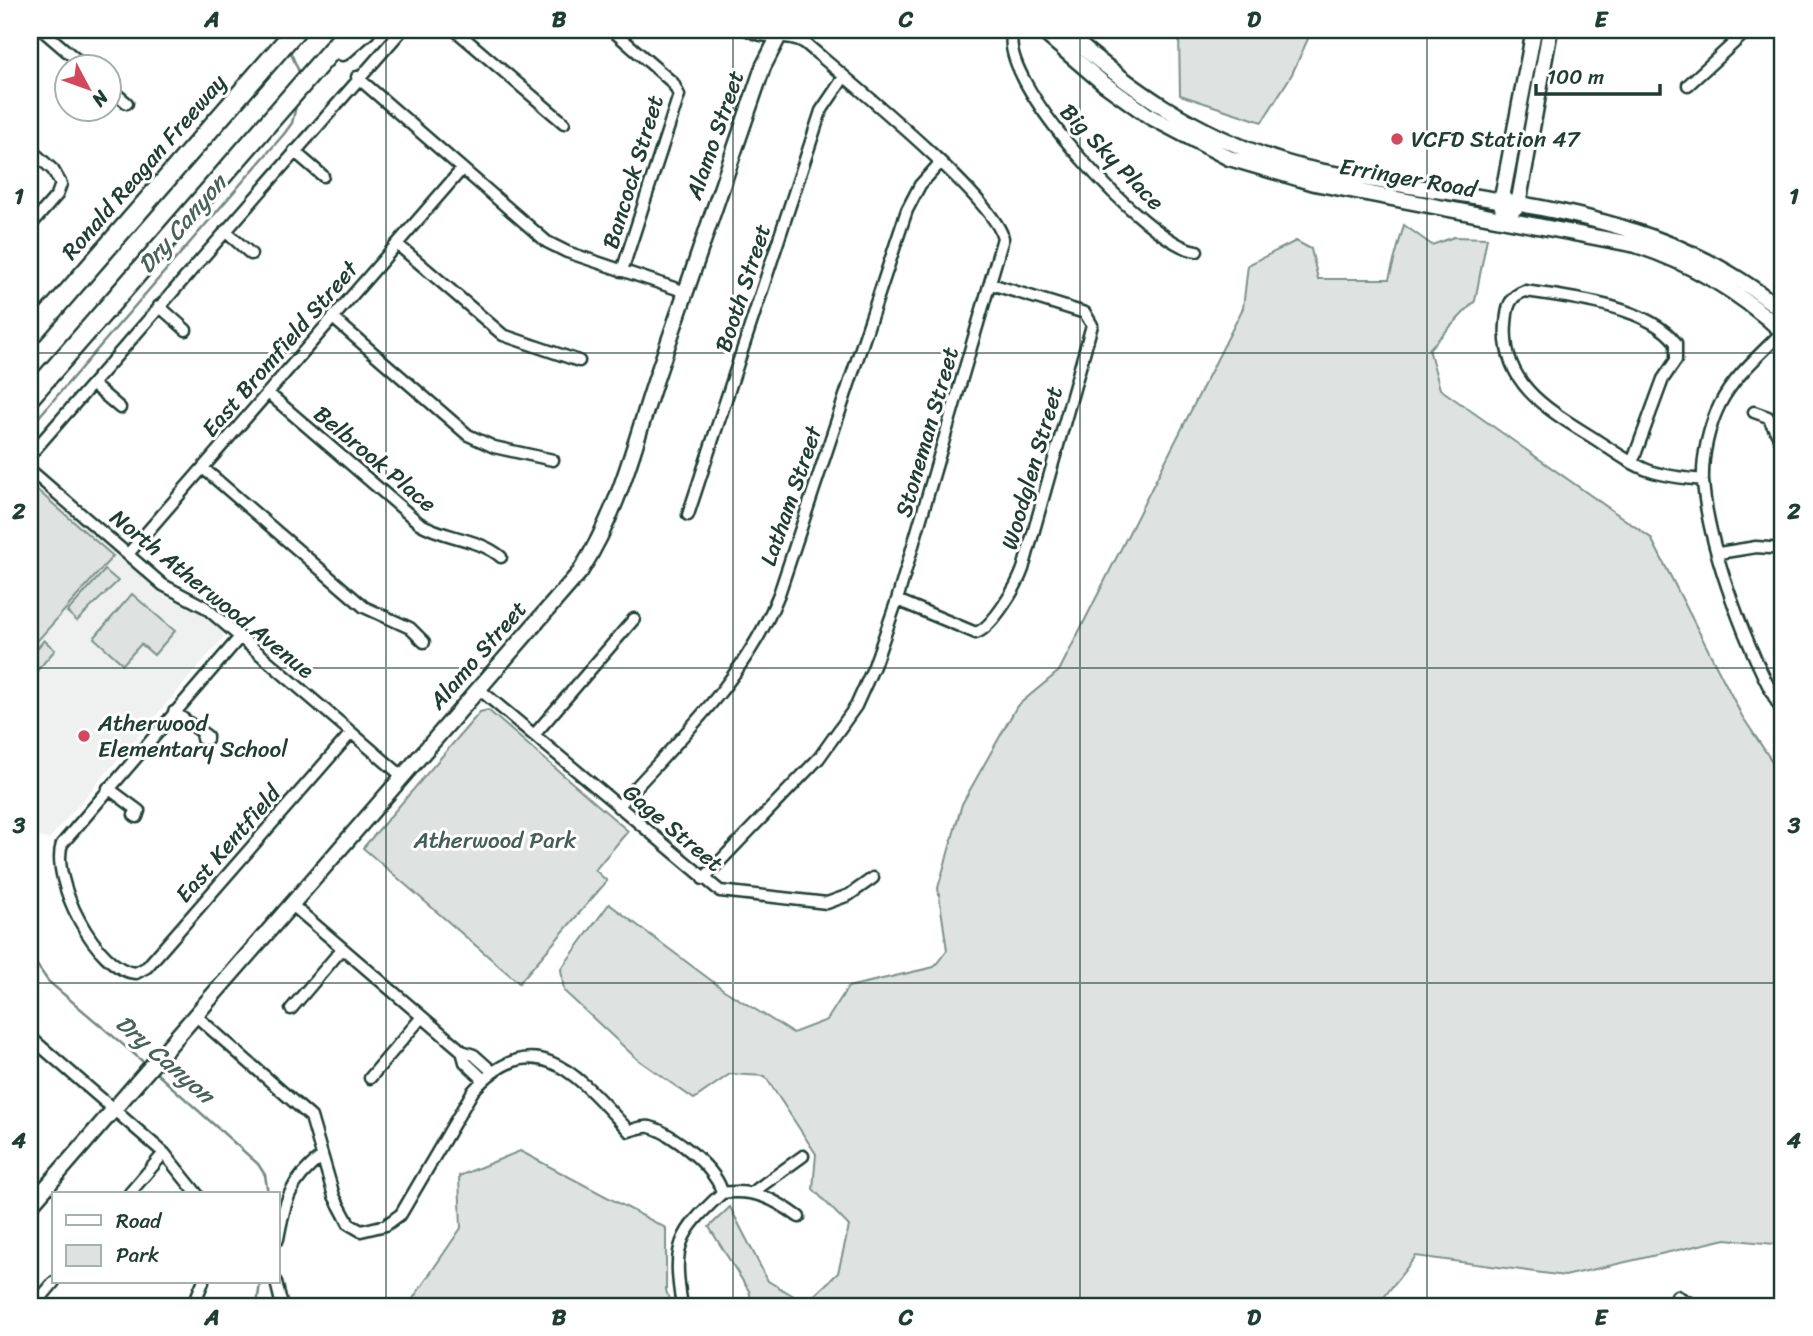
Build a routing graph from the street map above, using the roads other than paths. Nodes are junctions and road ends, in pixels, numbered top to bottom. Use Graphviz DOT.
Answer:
graph roads {
  1 [pos="42,30"];
  2 [pos="296,30"];
  3 [pos="349,30"];
  4 [pos="366,30"];
  5 [pos="402,30"];
  6 [pos="455,30"];
  7 [pos="612,30"];
  8 [pos="748,30"];
  9 [pos="1014,30"];
  10 [pos="1041,30"];
  11 [pos="1062,30"];
  12 [pos="1534,30"];
  13 [pos="1550,30"];
  14 [pos="1748,30"];
  15 [pos="780,33"];
  16 [pos="68,52"];
  17 [pos="309,76"];
  18 [pos="844,77"];
  19 [pos="357,78"];
  20 [pos="1688,85"];
  21 [pos="122,99"];
  22 [pos="127,103"];
  23 [pos="564,123"];
  24 [pos="30,149"];
  25 [pos="294,151"];
  26 [pos="940,163"];
  27 [pos="462,169"];
  28 [pos="323,176"];
  29 [pos="1501,202"];
  30 [pos="1518,205"];
  31 [pos="1505,219"];
  32 [pos="30,226"];
  33 [pos="225,231"];
  34 [pos="397,244"];
  35 [pos="1197,251"];
  36 [pos="251,254"];
  37 [pos="622,271"];
  38 [pos="991,284"];
  39 [pos="686,292"];
  40 [pos="159,306"];
  41 [pos="1783,312"];
  42 [pos="333,318"];
  43 [pos="186,330"];
  44 [pos="1783,331"];
  45 [pos="30,336"];
  46 [pos="579,361"];
  47 [pos="92,384"];
  48 [pos="268,393"];
  49 [pos="30,397"];
  50 [pos="120,408"];
  51 [pos="1754,412"];
  52 [pos="1783,445"];
  53 [pos="30,455"];
  54 [pos="552,460"];
  55 [pos="1632,463"];
  56 [pos="203,468"];
  57 [pos="30,470"];
  58 [pos="1703,480"];
  59 [pos="688,515"];
  60 [pos="1783,549"];
  61 [pos="1719,553"];
  62 [pos="128,554"];
  63 [pos="501,557"];
  64 [pos="897,600"];
  65 [pos="634,619"];
  66 [pos="240,636"];
  67 [pos="424,642"];
  68 [pos="479,689"];
  69 [pos="174,712"];
  70 [pos="1783,713"];
  71 [pos="351,733"];
  72 [pos="534,735"];
  73 [pos="202,739"];
  74 [pos="402,776"];
  75 [pos="108,788"];
  76 [pos="618,807"];
  77 [pos="134,815"];
  78 [pos="873,878"];
  79 [pos="703,879"];
  80 [pos="291,904"];
  81 [pos="342,949"];
  82 [pos="291,1009"];
  83 [pos="195,1016"];
  84 [pos="421,1018"];
  85 [pos="30,1037"];
  86 [pos="462,1051"];
  87 [pos="492,1072"];
  88 [pos="370,1078"];
  89 [pos="483,1079"];
  90 [pos="114,1109"];
  91 [pos="164,1153"];
  92 [pos="803,1156"];
  93 [pos="321,1157"];
  94 [pos="131,1192"];
  95 [pos="195,1192"];
  96 [pos="753,1192"];
  97 [pos="722,1193"];
  98 [pos="30,1206"];
  99 [pos="799,1217"];
  100 [pos="280,1228"];
  101 [pos="52,1284"];
  102 [pos="202,1284"];
  103 [pos="276,1284"];
  104 [pos="1677,1296"];
  105 [pos="195,1301"];
  106 [pos="34,1306"];
  107 [pos="282,1306"];
  108 [pos="681,1306"];
  109 [pos="1695,1306"];
  1 -- 16 [label="street"];
  2 -- 45 [label="highway, Ronald Reagan Freeway"];
  3 -- 17 [label="highway"];
  4 -- 17 [label="highway"];
  5 -- 19 [label="street"];
  6 -- 23 [label="street"];
  7 -- 37 [label="street, Bancock Street"];
  8 -- 15 [label="street, Stoneman Street"];
  9 -- 35 [label="street, Big Sky Place"];
  10 -- 31 [label="main road, Erringer Road"];
  11 -- 29 [label="main road, Erringer Road"];
  12 -- 29 [label="main road"];
  13 -- 30 [label="main road"];
  14 -- 20 [label="street"];
  15 -- 18 [label="street, Stoneman Street"];
  15 -- 39 [label="main road, Alamo Street"];
  17 -- 49 [label="highway"];
  18 -- 26 [label="street, Stoneman Street"];
  18 -- 59 [label="street, Booth Street"];
  19 -- 25 [label="street"];
  19 -- 27 [label="street"];
  21 -- 22 [label="street"];
  24 -- 32 [label="street"];
  25 -- 28 [label="street"];
  25 -- 33 [label="street"];
  26 -- 38 [label="street, Stoneman Street"];
  26 -- 76 [label="street, Latham Street"];
  27 -- 34 [label="street, East Bromfield Street"];
  27 -- 37 [label="street"];
  29 -- 30 [label="main road, Erringer Road"];
  29 -- 31 [label="main road"];
  30 -- 31 [label="main road"];
  30 -- 41 [label="main road, Erringer Road"];
  31 -- 44 [label="main road, Erringer Road"];
  33 -- 36 [label="street"];
  33 -- 40 [label="street"];
  34 -- 42 [label="street, East Bromfield Street"];
  34 -- 46 [label="street"];
  37 -- 39 [label="street"];
  38 -- 64 [label="street, Stoneman Street"];
  38 -- 64 [label="street, Woodglen Street"];
  39 -- 68 [label="main road, Alamo Street"];
  40 -- 43 [label="street"];
  40 -- 47 [label="street"];
  42 -- 48 [label="street, East Bromfield Street"];
  42 -- 54 [label="street"];
  44 -- 58 [label="street"];
  47 -- 50 [label="street"];
  47 -- 53 [label="street"];
  48 -- 56 [label="street, East Bromfield Street"];
  48 -- 63 [label="street, Belbrook Place"];
  51 -- 52 [label="street"];
  55 -- 55 [label="street"];
  55 -- 58 [label="street"];
  56 -- 62 [label="street, East Bromfield Street"];
  56 -- 67 [label="street"];
  57 -- 62 [label="street, North Atherwood Avenue"];
  58 -- 61 [label="street"];
  60 -- 61 [label="street"];
  61 -- 70 [label="street"];
  62 -- 66 [label="street, North Atherwood Avenue"];
  64 -- 79 [label="street, Stoneman Street"];
  65 -- 72 [label="street"];
  66 -- 69 [label="street"];
  66 -- 71 [label="street, North Atherwood Avenue"];
  68 -- 72 [label="street, Gage Street"];
  68 -- 74 [label="main road, Alamo Street"];
  69 -- 73 [label="street"];
  69 -- 75 [label="street"];
  71 -- 74 [label="street, North Atherwood Avenue"];
  71 -- 75 [label="street, East Kentfield"];
  72 -- 76 [label="street, Gage Street"];
  74 -- 80 [label="main road, Alamo Street"];
  75 -- 77 [label="street"];
  76 -- 79 [label="street, Gage Street"];
  78 -- 79 [label="street, Gage Street"];
  80 -- 81 [label="street"];
  80 -- 83 [label="main road, Alamo Street"];
  81 -- 82 [label="street"];
  81 -- 84 [label="street"];
  83 -- 90 [label="main road, Alamo Street"];
  83 -- 93 [label="street"];
  84 -- 86 [label="street"];
  84 -- 88 [label="street"];
  85 -- 90 [label="street"];
  86 -- 87 [label="street"];
  86 -- 89 [label="street"];
  87 -- 89 [label="street"];
  87 -- 97 [label="street"];
  89 -- 93 [label="street"];
  90 -- 91 [label="street"];
  90 -- 98 [label="main road, Alamo Street"];
  91 -- 94 [label="street"];
  91 -- 95 [label="street"];
  92 -- 96 [label="street"];
  93 -- 100 [label="street"];
  96 -- 97 [label="street"];
  96 -- 99 [label="street"];
  97 -- 108 [label="street"];
  101 -- 106 [label="street"];
  102 -- 105 [label="street"];
  103 -- 107 [label="street"];
  104 -- 109 [label="street"];
}
